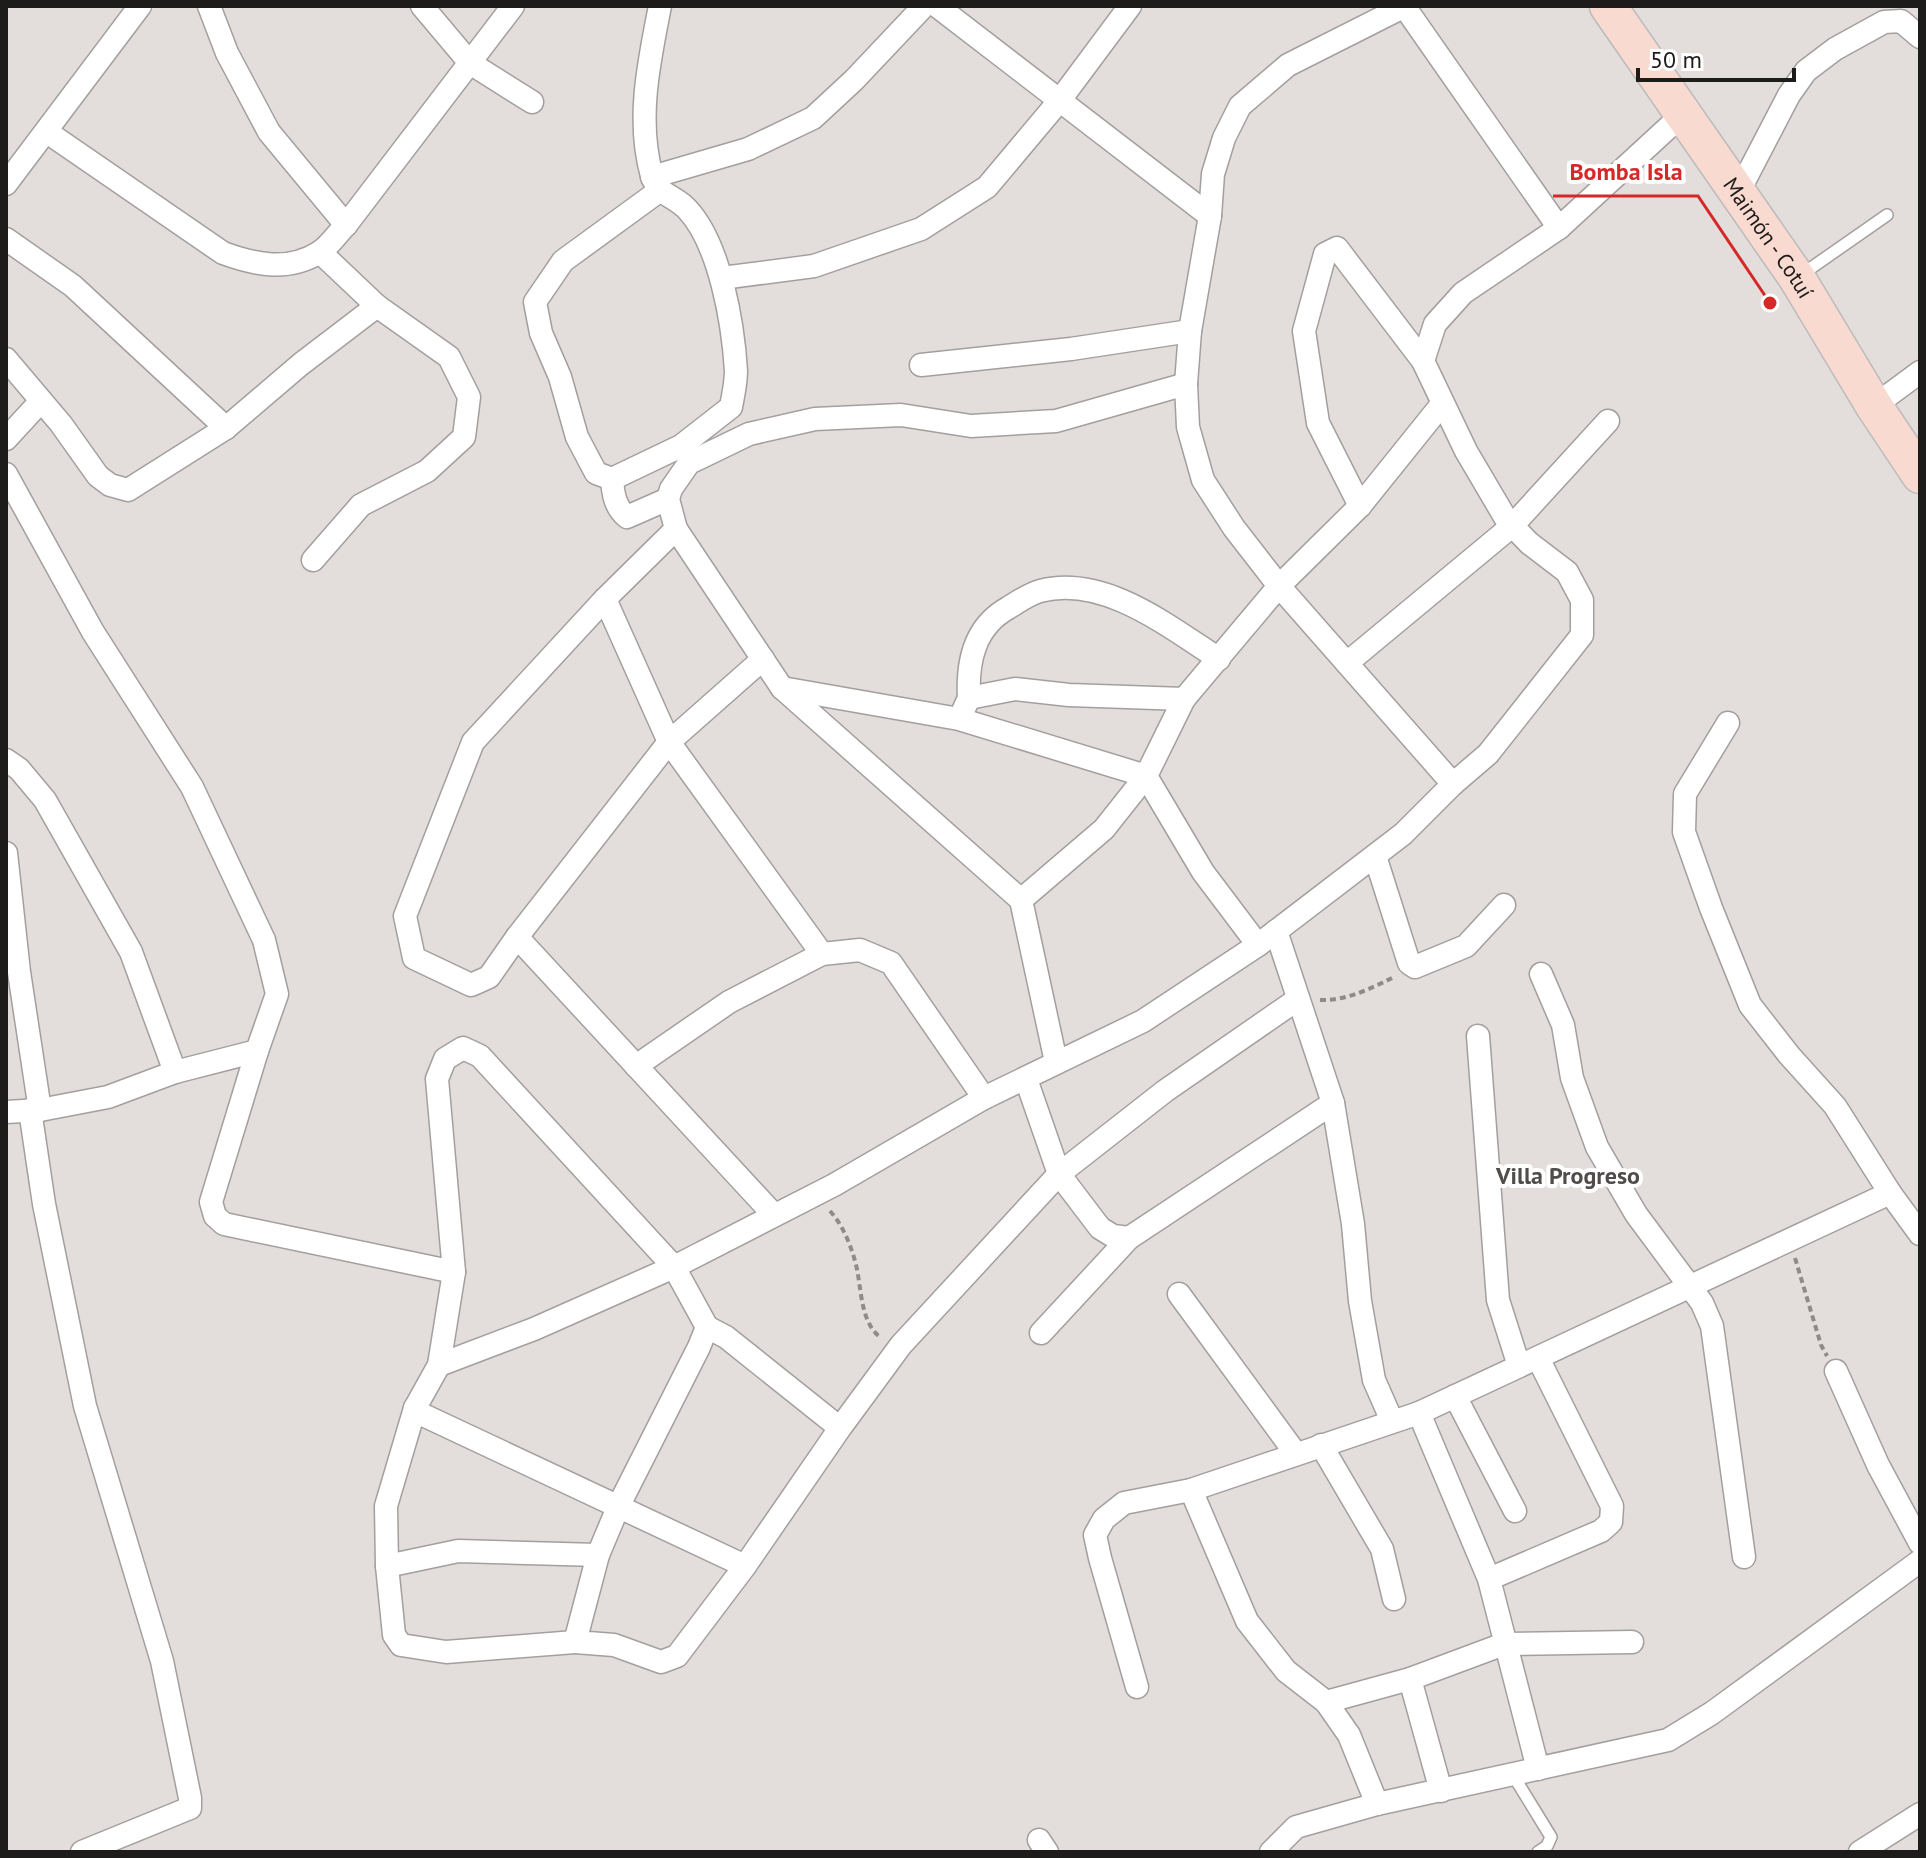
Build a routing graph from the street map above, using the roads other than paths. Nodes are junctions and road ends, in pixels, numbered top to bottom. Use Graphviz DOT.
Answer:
graph roads {
  1 [pos="140,6"];
  2 [pos="209,6"];
  3 [pos="422,6"];
  4 [pos="513,6"];
  5 [pos="660,6"];
  6 [pos="924,6"];
  7 [pos="937,6"];
  8 [pos="1130,6"];
  9 [pos="1405,6"];
  10 [pos="1608,6"];
  11 [pos="1920,37"];
  12 [pos="470,63"];
  13 [pos="1060,100"];
  14 [pos="532,102"];
  15 [pos="1683,114"];
  16 [pos="47,132"];
  17 [pos="6,184"];
  18 [pos="656,184"];
  19 [pos="1738,193"];
  20 [pos="1887,215"];
  21 [pos="1210,216"];
  22 [pos="346,225"];
  23 [pos="1559,228"];
  24 [pos="6,239"];
  25 [pos="320,252"];
  26 [pos="722,278"];
  27 [pos="1797,278"];
  28 [pos="377,306"];
  29 [pos="1190,331"];
  30 [pos="6,359"];
  31 [pos="1423,361"];
  32 [pos="921,365"];
  33 [pos="1920,372"];
  34 [pos="1186,384"];
  35 [pos="41,401"];
  36 [pos="1442,404"];
  37 [pos="1874,406"];
  38 [pos="1608,421"];
  39 [pos="226,428"];
  40 [pos="6,439"];
  41 [pos="6,474"];
  42 [pos="1920,475"];
  43 [pos="612,479"];
  44 [pos="668,499"];
  45 [pos="1360,506"];
  46 [pos="1512,526"];
  47 [pos="676,529"];
  48 [pos="313,560"];
  49 [pos="1279,586"];
  50 [pos="605,599"];
  51 [pos="763,659"];
  52 [pos="1219,659"];
  53 [pos="1347,663"];
  54 [pos="782,688"];
  55 [pos="969,698"];
  56 [pos="1184,699"];
  57 [pos="959,719"];
  58 [pos="1728,723"];
  59 [pos="669,742"];
  60 [pos="6,760"];
  61 [pos="1146,776"];
  62 [pos="1453,784"];
  63 [pos="6,853"];
  64 [pos="1375,856"];
  65 [pos="1021,900"];
  66 [pos="1504,905"];
  67 [pos="1276,931"];
  68 [pos="517,937"];
  69 [pos="1258,945"];
  70 [pos="822,954"];
  71 [pos="1541,974"];
  72 [pos="1298,999"];
  73 [pos="1478,1036"];
  74 [pos="257,1051"];
  75 [pos="1056,1062"];
  76 [pos="636,1066"];
  77 [pos="175,1072"];
  78 [pos="1026,1079"];
  79 [pos="984,1098"];
  80 [pos="1333,1103"];
  81 [pos="35,1110"];
  82 [pos="6,1112"];
  83 [pos="1059,1174"];
  84 [pos="1890,1193"];
  85 [pos="774,1215"];
  86 [pos="1920,1234"];
  87 [pos="1129,1238"];
  88 [pos="674,1267"];
  89 [pos="454,1272"];
  90 [pos="1691,1286"];
  91 [pos="1179,1294"];
  92 [pos="707,1327"];
  93 [pos="1041,1333"];
  94 [pos="1528,1362"];
  95 [pos="439,1365"];
  96 [pos="1836,1371"];
  97 [pos="1455,1396"];
  98 [pos="415,1408"];
  99 [pos="1419,1413"];
  100 [pos="1392,1421"];
  101 [pos="840,1428"];
  102 [pos="1321,1445"];
  103 [pos="1296,1454"];
  104 [pos="1191,1490"];
  105 [pos="619,1505"];
  106 [pos="1515,1511"];
  107 [pos="1920,1543"];
  108 [pos="598,1555"];
  109 [pos="1744,1557"];
  110 [pos="1920,1561"];
  111 [pos="387,1566"];
  112 [pos="745,1566"];
  113 [pos="1489,1579"];
  114 [pos="1394,1599"];
  115 [pos="575,1642"];
  116 [pos="1632,1642"];
  117 [pos="1504,1644"];
  118 [pos="1410,1679"];
  119 [pos="1137,1687"];
  120 [pos="1326,1702"];
  121 [pos="1538,1769"];
  122 [pos="1513,1775"];
  123 [pos="1441,1791"];
  124 [pos="1377,1804"];
  125 [pos="1920,1814"];
  126 [pos="82,1852"];
  127 [pos="1271,1852"];
  128 [pos="1538,1852"];
  129 [pos="1860,1852"];
  1 -- 16 [label="street"];
  2 -- 22 [label="street"];
  3 -- 12 [label="street"];
  4 -- 12 [label="street"];
  5 -- 18 [label="street"];
  6 -- 18 [label="street"];
  7 -- 13 [label="street"];
  8 -- 13 [label="street"];
  9 -- 21 [label="street"];
  9 -- 23 [label="street"];
  10 -- 15 [label="main road, Maimón - Cotuí"];
  11 -- 19 [label="street"];
  12 -- 14 [label="street"];
  12 -- 22 [label="street"];
  13 -- 21 [label="street"];
  13 -- 26 [label="street"];
  15 -- 19 [label="main road, Maimón - Cotuí"];
  15 -- 23 [label="street"];
  16 -- 17 [label="street"];
  16 -- 25 [label="street"];
  18 -- 26 [label="street"];
  18 -- 43 [label="street"];
  19 -- 27 [label="main road, Maimón - Cotuí"];
  20 -- 27 [label="lane"];
  21 -- 29 [label="street"];
  22 -- 25 [label="street"];
  23 -- 31 [label="street"];
  24 -- 39 [label="street"];
  25 -- 28 [label="street"];
  26 -- 43 [label="street"];
  27 -- 37 [label="main road, Maimón - Cotuí"];
  28 -- 39 [label="street"];
  28 -- 48 [label="street"];
  29 -- 32 [label="street"];
  29 -- 34 [label="street"];
  30 -- 35 [label="street"];
  31 -- 36 [label="street"];
  31 -- 45 [label="street"];
  33 -- 37 [label="street"];
  34 -- 44 [label="street"];
  34 -- 49 [label="street"];
  35 -- 39 [label="street"];
  35 -- 40 [label="street"];
  36 -- 45 [label="street"];
  36 -- 46 [label="street"];
  37 -- 42 [label="main road, Maimón - Cotuí"];
  38 -- 46 [label="street"];
  41 -- 74 [label="street"];
  43 -- 44 [label="street"];
  44 -- 47 [label="street"];
  45 -- 49 [label="street"];
  46 -- 53 [label="street"];
  46 -- 62 [label="street"];
  47 -- 50 [label="street"];
  47 -- 51 [label="street"];
  49 -- 52 [label="street"];
  49 -- 53 [label="street"];
  50 -- 59 [label="street"];
  50 -- 68 [label="street"];
  51 -- 54 [label="street"];
  51 -- 59 [label="street"];
  52 -- 55 [label="street"];
  52 -- 56 [label="street"];
  53 -- 62 [label="street"];
  54 -- 57 [label="street"];
  54 -- 65 [label="street"];
  55 -- 56 [label="street"];
  55 -- 57 [label="street"];
  56 -- 61 [label="street"];
  57 -- 61 [label="street"];
  58 -- 84 [label="street"];
  59 -- 68 [label="street"];
  59 -- 70 [label="street"];
  60 -- 77 [label="street"];
  61 -- 65 [label="street"];
  61 -- 69 [label="street"];
  62 -- 64 [label="street"];
  63 -- 81 [label="street"];
  64 -- 66 [label="street"];
  64 -- 67 [label="street"];
  65 -- 75 [label="street"];
  67 -- 69 [label="street"];
  67 -- 72 [label="street"];
  68 -- 76 [label="street"];
  69 -- 75 [label="street"];
  70 -- 76 [label="street"];
  70 -- 79 [label="street"];
  71 -- 90 [label="street"];
  72 -- 80 [label="street"];
  72 -- 83 [label="street"];
  73 -- 94 [label="street"];
  74 -- 77 [label="street"];
  74 -- 89 [label="street"];
  75 -- 78 [label="street"];
  76 -- 85 [label="street"];
  77 -- 81 [label="street"];
  78 -- 79 [label="street"];
  78 -- 83 [label="street"];
  79 -- 85 [label="street"];
  80 -- 87 [label="street"];
  80 -- 100 [label="street"];
  81 -- 82 [label="street"];
  81 -- 126 [label="street"];
  83 -- 87 [label="street"];
  83 -- 101 [label="street"];
  84 -- 86 [label="street"];
  84 -- 90 [label="street"];
  85 -- 88 [label="street"];
  87 -- 93 [label="street"];
  88 -- 89 [label="street"];
  88 -- 92 [label="street"];
  88 -- 95 [label="street"];
  89 -- 95 [label="street"];
  90 -- 94 [label="street"];
  90 -- 109 [label="street"];
  91 -- 103 [label="street"];
  92 -- 101 [label="street"];
  92 -- 105 [label="street"];
  94 -- 97 [label="street"];
  94 -- 113 [label="street"];
  95 -- 98 [label="street"];
  96 -- 107 [label="street"];
  97 -- 99 [label="street"];
  97 -- 106 [label="street"];
  98 -- 105 [label="street"];
  98 -- 111 [label="street"];
  99 -- 100 [label="street"];
  99 -- 113 [label="street"];
  100 -- 102 [label="street"];
  101 -- 112 [label="street"];
  102 -- 103 [label="street"];
  102 -- 114 [label="street"];
  103 -- 104 [label="street"];
  104 -- 119 [label="street"];
  104 -- 120 [label="street"];
  105 -- 108 [label="street"];
  105 -- 112 [label="street"];
  108 -- 111 [label="street"];
  108 -- 115 [label="street"];
  110 -- 121 [label="street"];
  111 -- 115 [label="street"];
  112 -- 115 [label="street"];
  113 -- 117 [label="street"];
  116 -- 117 [label="street"];
  117 -- 118 [label="street"];
  117 -- 121 [label="street"];
  118 -- 120 [label="street"];
  118 -- 123 [label="street"];
  120 -- 124 [label="street"];
  121 -- 122 [label="street"];
  122 -- 123 [label="street"];
  122 -- 128 [label="lane"];
  123 -- 124 [label="street"];
  124 -- 127 [label="street"];
  125 -- 129 [label="street"];
}
